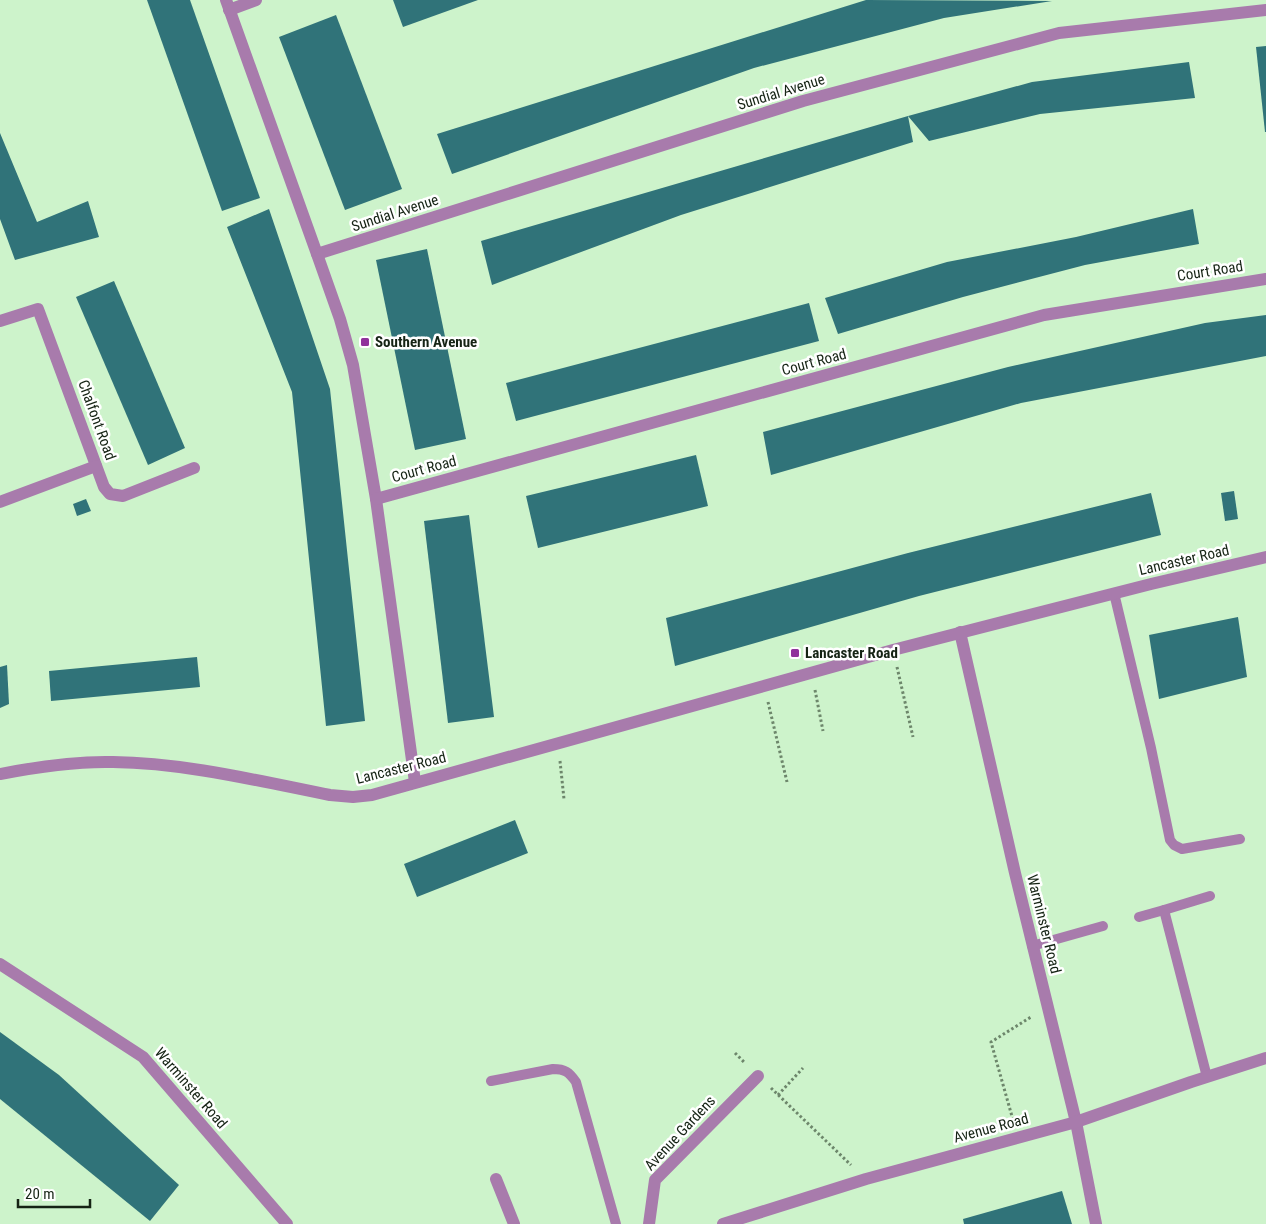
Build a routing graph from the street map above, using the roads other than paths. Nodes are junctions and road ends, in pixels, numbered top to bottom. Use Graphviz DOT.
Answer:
graph roads {
  1 [pos="256,0"];
  2 [pos="227,5"];
  3 [pos="1266,10"];
  4 [pos="317,254"];
  5 [pos="1266,279"];
  6 [pos="0,321"];
  7 [pos="96,466"];
  8 [pos="194,468"];
  9 [pos="376,499"];
  10 [pos="0,502"];
  11 [pos="1266,557"];
  12 [pos="1114,593"];
  13 [pos="960,632"];
  14 [pos="0,774"];
  15 [pos="414,782"];
  16 [pos="1240,839"];
  17 [pos="1210,896"];
  18 [pos="1164,910"];
  19 [pos="1139,917"];
  20 [pos="1103,926"];
  21 [pos="1032,946"];
  22 [pos="0,964"];
  23 [pos="1266,1058"];
  24 [pos="758,1076"];
  25 [pos="1207,1077"];
  26 [pos="491,1082"];
  27 [pos="1076,1122"];
  28 [pos="496,1179"];
  29 [pos="287,1224"];
  30 [pos="514,1224"];
  31 [pos="616,1224"];
  32 [pos="649,1224"];
  33 [pos="723,1224"];
  34 [pos="1096,1224"];
  1 -- 2 [label="street"];
  2 -- 4 [label="street"];
  3 -- 4 [label="street, Sundial Avenue"];
  4 -- 9 [label="street"];
  5 -- 9 [label="street, Court Road"];
  6 -- 7 [label="street, Chalfont Road"];
  7 -- 8 [label="street, Chalfont Road"];
  7 -- 10 [label="street"];
  9 -- 15 [label="street"];
  11 -- 12 [label="street, Lancaster Road"];
  12 -- 13 [label="street, Lancaster Road"];
  12 -- 16 [label="lane"];
  13 -- 15 [label="street, Lancaster Road"];
  13 -- 21 [label="street, Warminster Road"];
  14 -- 15 [label="street, Lancaster Road"];
  17 -- 18 [label="lane"];
  18 -- 19 [label="lane"];
  18 -- 25 [label="lane"];
  20 -- 21 [label="lane"];
  21 -- 27 [label="street, Warminster Road"];
  22 -- 29 [label="street, Warminster Road"];
  23 -- 25 [label="street, Avenue Road"];
  24 -- 32 [label="street, Avenue Gardens"];
  25 -- 27 [label="street, Avenue Road"];
  26 -- 31 [label="lane"];
  27 -- 33 [label="street, Avenue Road"];
  27 -- 34 [label="street, Warminster Road"];
  28 -- 30 [label="street"];
}
